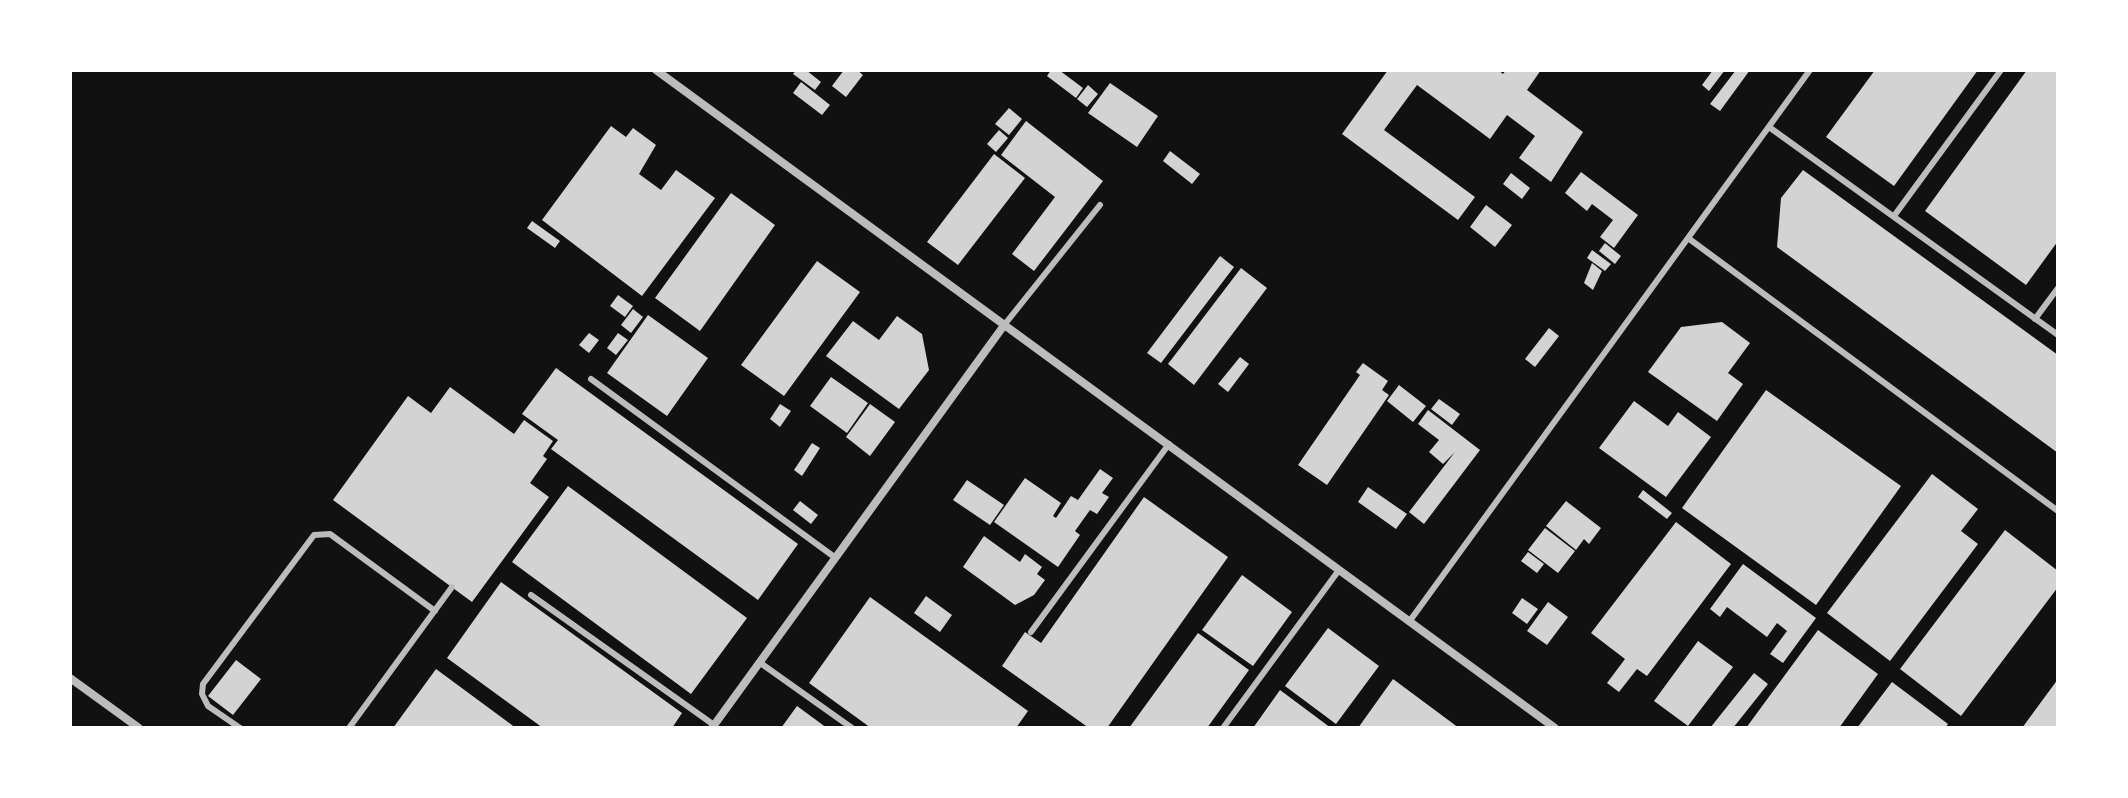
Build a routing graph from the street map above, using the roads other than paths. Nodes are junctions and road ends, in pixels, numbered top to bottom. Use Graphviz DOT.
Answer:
graph roads {
  1 [pos="656,70"];
  2 [pos="1810,70"];
  3 [pos="2001,70"];
  4 [pos="1769,127"];
  5 [pos="1100,205"];
  6 [pos="1894,216"];
  7 [pos="1688,238"];
  8 [pos="2058,288"];
  9 [pos="2035,319"];
  10 [pos="1005,324"];
  11 [pos="2058,335"];
  12 [pos="591,379"];
  13 [pos="1169,444"];
  14 [pos="2058,511"];
  15 [pos="833,556"];
  16 [pos="1339,570"];
  17 [pos="452,587"];
  18 [pos="531,595"];
  19 [pos="435,611"];
  20 [pos="1409,622"];
  21 [pos="1031,632"];
  22 [pos="759,662"];
  23 [pos="70,678"];
  24 [pos="713,726"];
  25 [pos="139,728"];
  26 [pos="240,728"];
  27 [pos="349,728"];
  28 [pos="852,728"];
  29 [pos="1223,728"];
  30 [pos="1555,728"];
  1 -- 10 [label="street"];
  2 -- 4 [label="lane"];
  3 -- 6 [label="lane"];
  4 -- 6 [label="lane"];
  4 -- 7 [label="lane"];
  5 -- 10 [label="lane"];
  6 -- 9 [label="lane"];
  7 -- 14 [label="lane"];
  7 -- 20 [label="lane"];
  8 -- 9 [label="lane"];
  9 -- 11 [label="lane"];
  10 -- 13 [label="street"];
  10 -- 15 [label="street"];
  12 -- 15 [label="lane"];
  13 -- 16 [label="street"];
  13 -- 21 [label="lane"];
  15 -- 22 [label="street"];
  16 -- 20 [label="street"];
  16 -- 29 [label="lane"];
  17 -- 19 [label="lane"];
  18 -- 24 [label="lane"];
  19 -- 26 [label="lane"];
  19 -- 27 [label="lane"];
  20 -- 30 [label="street"];
  22 -- 24 [label="street"];
  22 -- 28 [label="lane"];
  23 -- 25 [label="street"];
}
